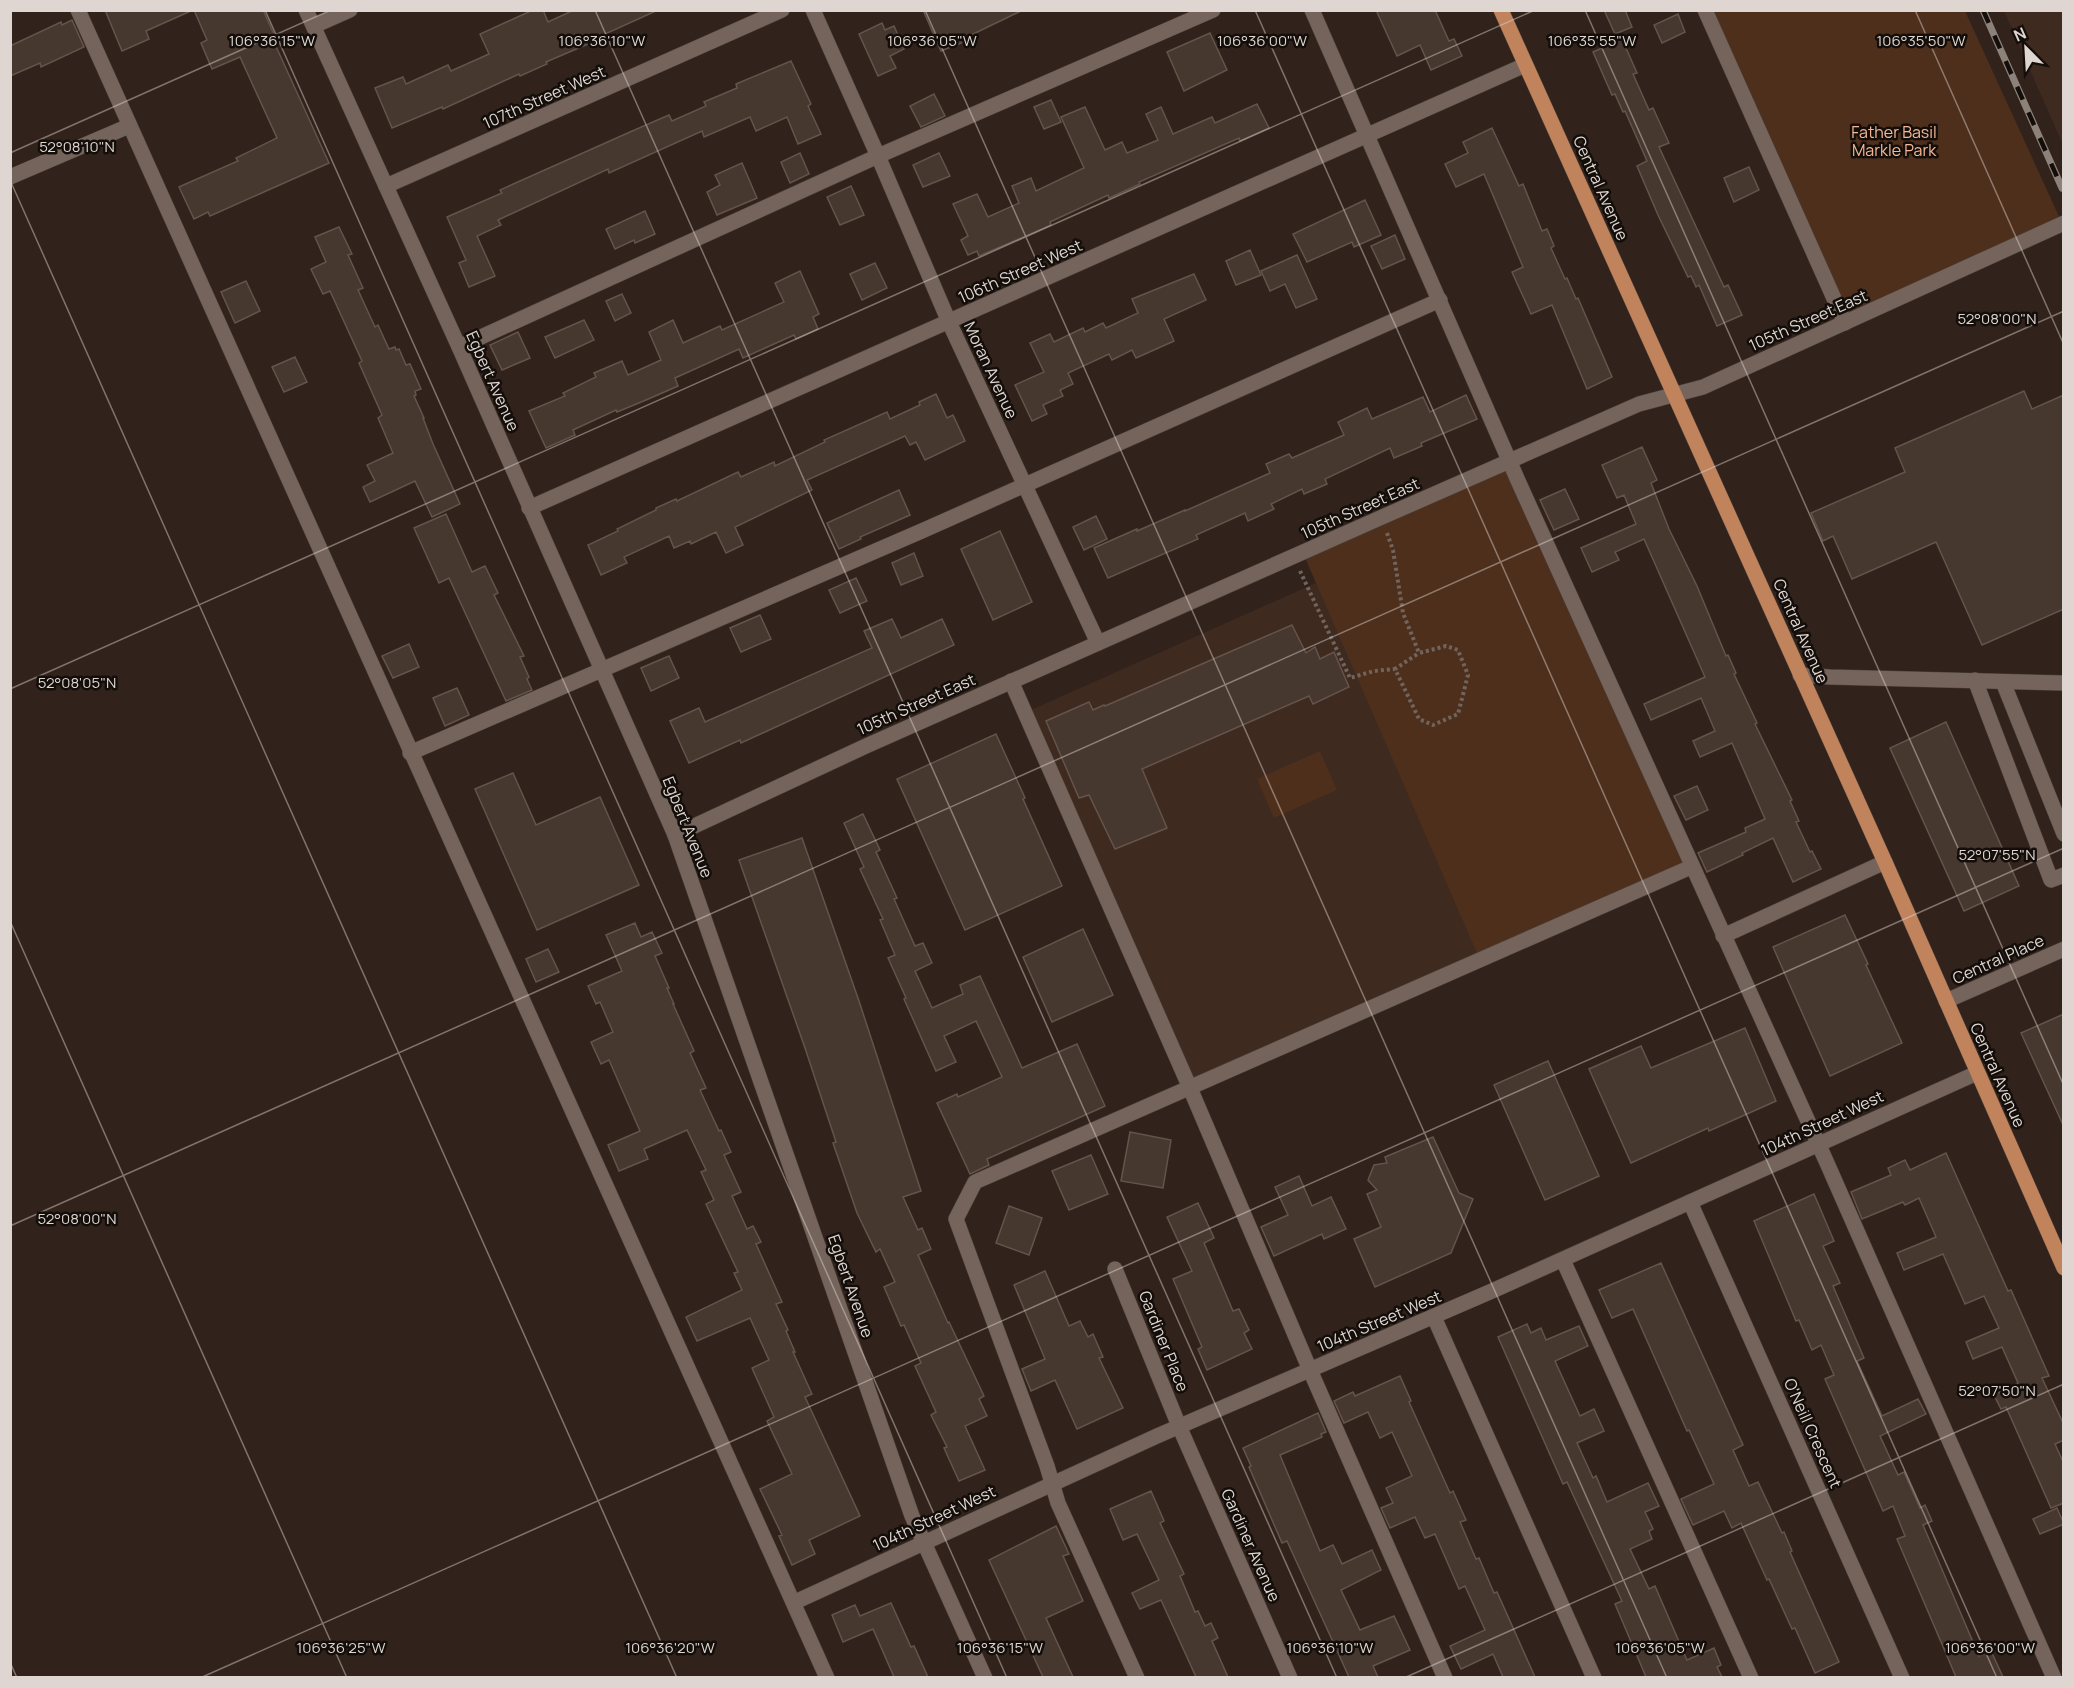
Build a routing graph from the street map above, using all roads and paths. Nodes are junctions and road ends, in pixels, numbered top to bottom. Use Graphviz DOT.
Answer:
graph roads {
  1 [pos="78,10"];
  2 [pos="306,10"];
  3 [pos="350,10"];
  4 [pos="782,10"];
  5 [pos="813,10"];
  6 [pos="1213,10"];
  7 [pos="1312,10"];
  8 [pos="1502,10"];
  9 [pos="1705,10"];
  10 [pos="314,26"];
  11 [pos="1526,65"];
  12 [pos="129,126"];
  13 [pos="1368,135"];
  14 [pos="879,156"];
  15 [pos="10,177"];
  16 [pos="386,186"];
  17 [pos="2064,223"];
  18 [pos="1440,300"];
  19 [pos="950,322"];
  20 [pos="1845,323"];
  21 [pos="459,347"];
  22 [pos="1675,394"];
  23 [pos="1510,462"];
  24 [pos="1024,484"];
  25 [pos="529,508"];
  26 [pos="1390,540"];
  27 [pos="1303,578"];
  28 [pos="1098,643"];
  29 [pos="1419,653"];
  30 [pos="1395,669"];
  31 [pos="601,670"];
  32 [pos="1800,675"];
  33 [pos="1975,680"];
  34 [pos="1011,681"];
  35 [pos="2003,682"];
  36 [pos="2064,683"];
  37 [pos="410,753"];
  38 [pos="2064,834"];
  39 [pos="675,835"];
  40 [pos="1885,862"];
  41 [pos="1691,867"];
  42 [pos="2064,875"];
  43 [pos="1722,936"];
  44 [pos="2064,949"];
  45 [pos="1946,1000"];
  46 [pos="1977,1073"];
  47 [pos="1190,1088"];
  48 [pos="1818,1146"];
  49 [pos="1690,1202"];
  50 [pos="1563,1260"];
  51 [pos="2064,1268"];
  52 [pos="1115,1269"];
  53 [pos="1434,1317"];
  54 [pos="1310,1370"];
  55 [pos="1179,1426"];
  56 [pos="1052,1484"];
  57 [pos="924,1542"];
  58 [pos="795,1602"];
  59 [pos="827,1677"];
  60 [pos="986,1677"];
  61 [pos="1137,1677"];
  62 [pos="1290,1677"];
  63 [pos="1445,1677"];
  64 [pos="1594,1677"];
  65 [pos="1751,1677"];
  66 [pos="1902,1677"];
  67 [pos="2054,1677"];
  1 -- 12 [label="street"];
  2 -- 10 [label="street, Egbert Avenue"];
  3 -- 10 [label="street"];
  4 -- 16 [label="street, 107th Street West"];
  5 -- 14 [label="street, Moran Avenue"];
  6 -- 14 [label="street"];
  7 -- 13 [label="street"];
  8 -- 11 [label="main road, Central Avenue"];
  9 -- 20 [label="street"];
  10 -- 16 [label="street, Egbert Avenue"];
  11 -- 13 [label="street, 106th Street West"];
  11 -- 22 [label="main road, Central Avenue"];
  12 -- 15 [label="street"];
  12 -- 37 [label="street"];
  13 -- 18 [label="street"];
  13 -- 19 [label="street, 106th Street West"];
  14 -- 19 [label="street, Moran Avenue"];
  14 -- 21 [label="street"];
  16 -- 21 [label="street, Egbert Avenue"];
  17 -- 20 [label="street, 105th Street East"];
  18 -- 23 [label="street"];
  18 -- 24 [label="street"];
  19 -- 24 [label="street, Moran Avenue"];
  19 -- 25 [label="street, 106th Street West"];
  20 -- 22 [label="street, 105th Street East"];
  21 -- 25 [label="street, Egbert Avenue"];
  22 -- 23 [label="street, 105th Street East"];
  22 -- 32 [label="main road, Central Avenue"];
  23 -- 28 [label="street, 105th Street East"];
  23 -- 41 [label="street"];
  24 -- 28 [label="street, Moran Avenue"];
  24 -- 31 [label="street"];
  25 -- 31 [label="street, Egbert Avenue"];
  26 -- 29 [label="path"];
  27 -- 30 [label="path"];
  28 -- 34 [label="street, 105th Street East"];
  29 -- 30 [label="path"];
  29 -- 30 [label="path"];
  31 -- 37 [label="street"];
  31 -- 39 [label="street, Egbert Avenue"];
  32 -- 33 [label="street"];
  32 -- 40 [label="main road, Central Avenue"];
  33 -- 35 [label="street"];
  33 -- 42 [label="street"];
  34 -- 39 [label="street, 105th Street East"];
  34 -- 47 [label="street"];
  35 -- 36 [label="street"];
  35 -- 38 [label="street"];
  37 -- 58 [label="street"];
  39 -- 57 [label="street, Egbert Avenue"];
  40 -- 43 [label="street"];
  40 -- 45 [label="main road, Central Avenue"];
  41 -- 43 [label="street"];
  41 -- 47 [label="street"];
  43 -- 48 [label="street"];
  44 -- 45 [label="street, Central Place"];
  45 -- 46 [label="main road, Central Avenue"];
  46 -- 48 [label="street, 104th Street West"];
  46 -- 51 [label="main road, Central Avenue"];
  47 -- 54 [label="street"];
  47 -- 56 [label="street"];
  48 -- 49 [label="street, 104th Street West"];
  48 -- 67 [label="street"];
  49 -- 50 [label="street, 104th Street West"];
  49 -- 66 [label="street, O'Neill Crescent"];
  50 -- 53 [label="street, 104th Street West"];
  50 -- 65 [label="street"];
  52 -- 55 [label="street, Gardiner Place"];
  53 -- 54 [label="street, 104th Street West"];
  53 -- 64 [label="street"];
  54 -- 55 [label="street, 104th Street West"];
  54 -- 63 [label="street"];
  55 -- 56 [label="street, 104th Street West"];
  55 -- 62 [label="street, Gardiner Avenue"];
  56 -- 57 [label="street, 104th Street West"];
  56 -- 61 [label="street"];
  57 -- 58 [label="street, 104th Street West"];
  57 -- 60 [label="street, Egbert Avenue"];
  58 -- 59 [label="street"];
}
